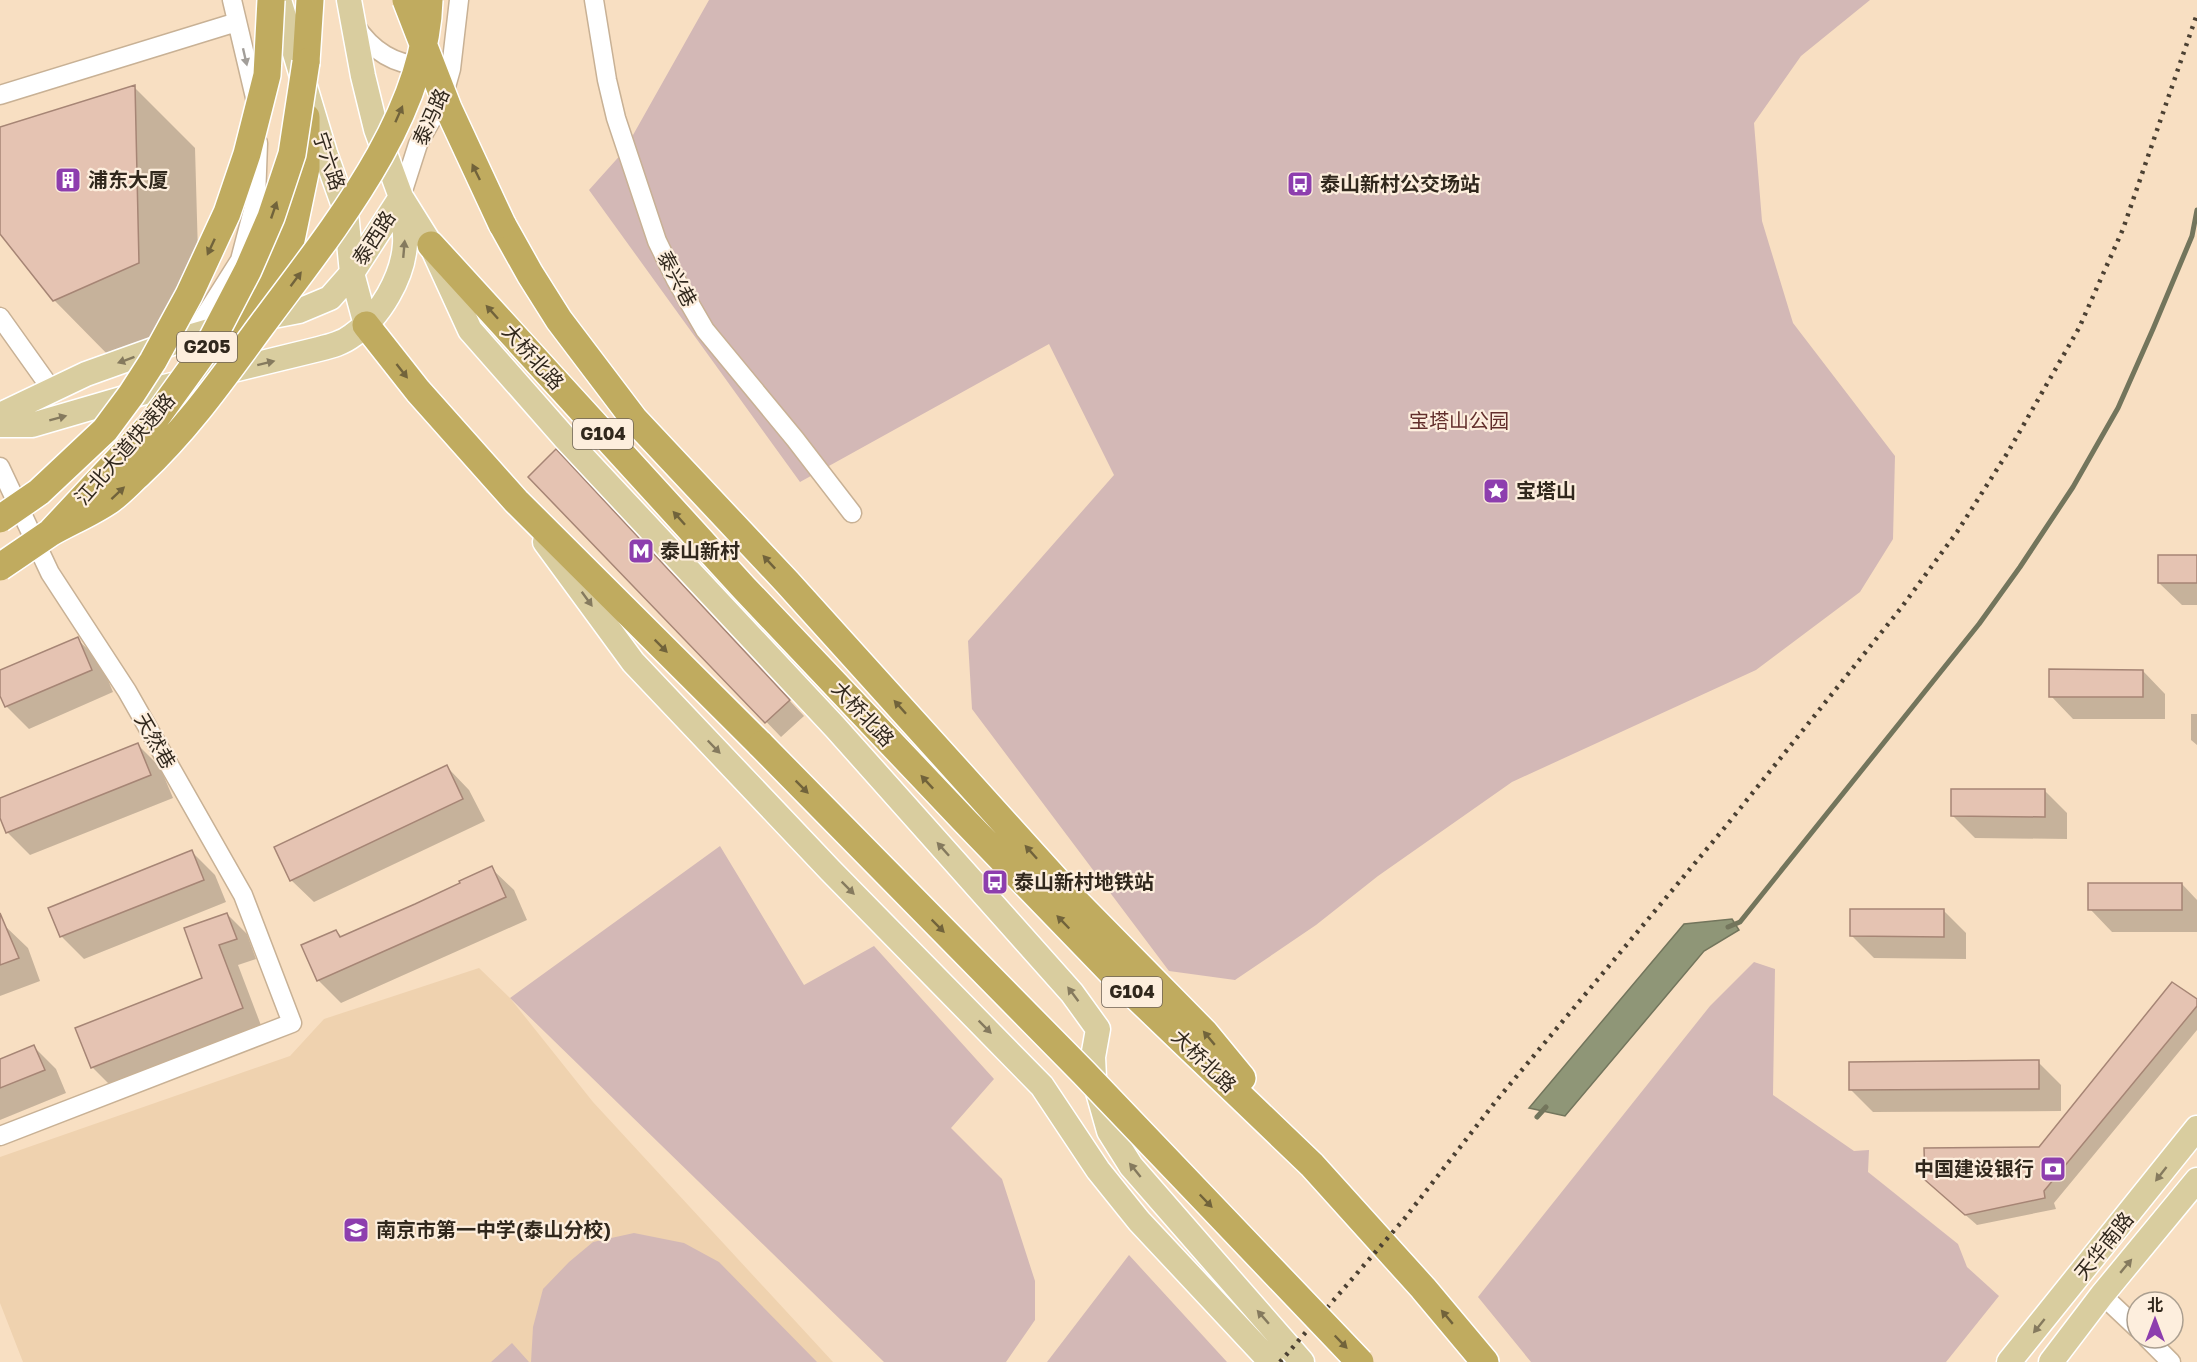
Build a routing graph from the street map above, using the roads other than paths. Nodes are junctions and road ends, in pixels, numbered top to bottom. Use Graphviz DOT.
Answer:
graph roads {
  1 [pos="232,0"];
  2 [pos="271,0"];
  3 [pos="279,0"];
  4 [pos="310,0"];
  5 [pos="406,0"];
  6 [pos="429,0"];
  7 [pos="459,0"];
  8 [pos="594,0"];
  9 [pos="351,11"];
  10 [pos="237,22"];
  11 [pos="453,41"];
  12 [pos="307,92"];
  13 [pos="0,95"];
  14 [pos="400,197"];
  15 [pos="431,245"];
  16 [pos="352,273"];
  17 [pos="0,317"];
  18 [pos="233,324"];
  19 [pos="366,325"];
  20 [pos="192,336"];
  21 [pos="52,390"];
  22 [pos="0,415"];
  23 [pos="0,425"];
  24 [pos="0,467"];
  25 [pos="516,501"];
  26 [pos="852,513"];
  27 [pos="0,519"];
  28 [pos="50,533"];
  29 [pos="0,567"];
  30 [pos="2197,1128"];
  31 [pos="0,1136"];
  32 [pos="1312,1165"];
  33 [pos="2197,1180"];
  34 [pos="2102,1295"];
  35 [pos="2125,1317"];
  36 [pos="2159,1350"];
  37 [pos="1271,1362"];
  38 [pos="1302,1362"];
  39 [pos="1360,1362"];
  40 [pos="1485,1362"];
  41 [pos="2009,1362"];
  42 [pos="2051,1362"];
  43 [pos="2171,1362"];
  1 -- 10 [label="street"];
  2 -- 27 [label="highway, 江北大道快速路 / G205, one-way, bridge"];
  3 -- 12 [label="main road, 宁六路"];
  28 -- 4 [label="highway, 江北大道快速路 / G205, one-way, bridge"];
  32 -- 5 [label="highway, one-way, bridge"];
  28 -- 6 [label="highway, one-way, bridge"];
  7 -- 11 [label="street, 泰冯路"];
  8 -- 26 [label="street, 泰兴巷"];
  9 -- 11 [label="street"];
  9 -- 14 [label="main road, 大桥北路"];
  10 -- 13 [label="street"];
  10 -- 20 [label="street, one-way"];
  11 -- 14 [label="street, 泰冯路"];
  12 -- 16 [label="main road, 宁六路"];
  12 -- 18 [label="highway"];
  14 -- 15 [label="main road, 大桥北路"];
  14 -- 16 [label="main road, 泰西路"];
  19 -- 14 [label="main road, 泰西路, one-way"];
  32 -- 15 [label="highway, 大桥北路 / G104, one-way"];
  38 -- 15 [label="main road, one-way"];
  16 -- 18 [label="main road, 泰西路"];
  16 -- 19 [label="main road, 宁六路"];
  17 -- 21 [label="street"];
  18 -- 20 [label="main road, 泰西路"];
  23 -- 19 [label="main road, 泰西路, one-way"];
  19 -- 25 [label="highway, one-way"];
  20 -- 21 [label="main road, 泰西路, one-way"];
  21 -- 22 [label="main road, 泰西路"];
  24 -- 31 [label="street, 天然巷"];
  25 -- 37 [label="main road, one-way"];
  25 -- 39 [label="highway, one-way, bridge"];
  28 -- 29 [label="highway, 江北大道快速路 / G205, bridge"];
  30 -- 41 [label="main road, 天华南路, one-way"];
  40 -- 32 [label="highway, 大桥北路 / G104, one-way"];
  34 -- 33 [label="main road, 天华南路, one-way"];
  34 -- 35 [label="street"];
  34 -- 42 [label="main road, 天华南路"];
  36 -- 43 [label="street"];
}
